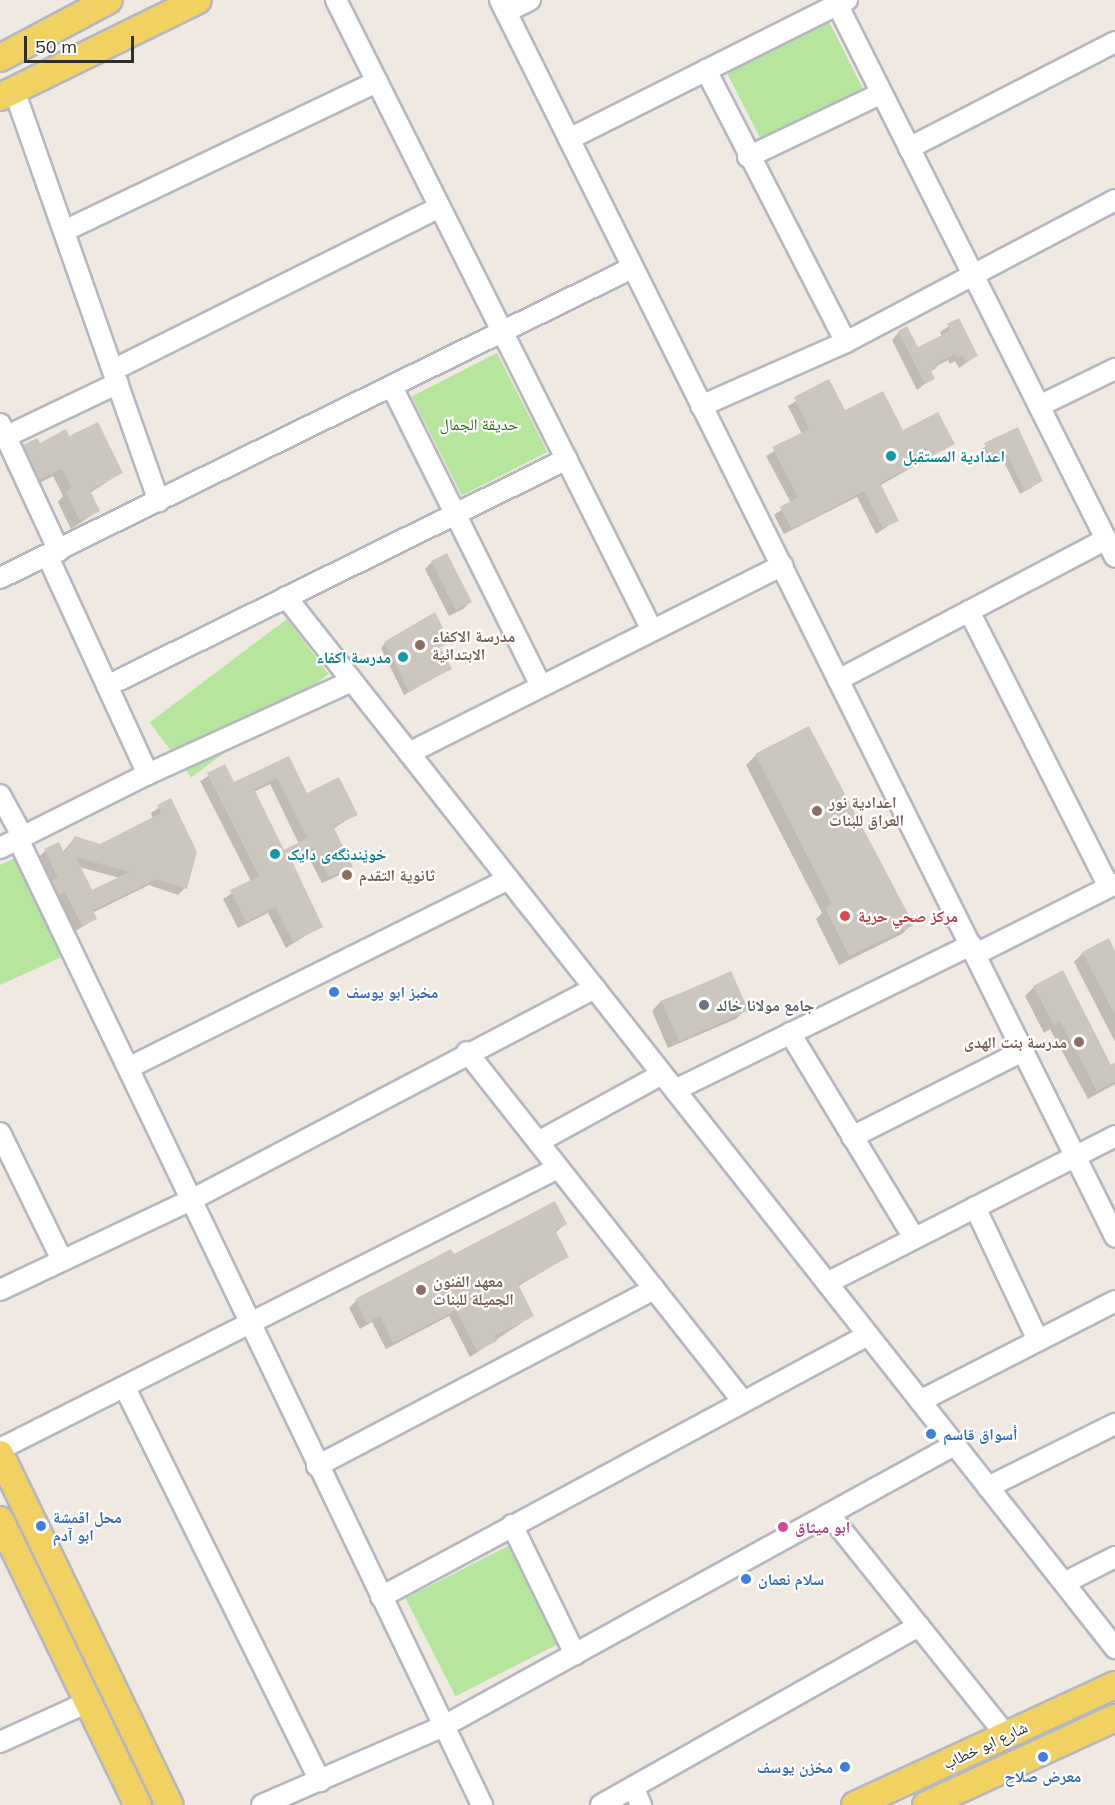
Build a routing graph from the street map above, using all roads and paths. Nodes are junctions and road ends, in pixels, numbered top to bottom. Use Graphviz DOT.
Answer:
graph roads {
  1 [pos="109,0"];
  2 [pos="198,0"];
  3 [pos="336,0"];
  4 [pos="530,0"];
  5 [pos="840,2"];
  6 [pos="82,6"];
  7 [pos="503,6"];
  8 [pos="1115,42"];
  9 [pos="0,58"];
  10 [pos="706,70"];
  11 [pos="377,82"];
  12 [pos="882,93"];
  13 [pos="7,94"];
  14 [pos="569,140"];
  15 [pos="909,148"];
  16 [pos="748,157"];
  17 [pos="1115,200"];
  18 [pos="440,207"];
  19 [pos="64,231"];
  20 [pos="633,268"];
  21 [pos="973,273"];
  22 [pos="504,334"];
  23 [pos="846,342"];
  24 [pos="1115,369"];
  25 [pos="115,377"];
  26 [pos="392,387"];
  27 [pos="701,406"];
  28 [pos="1039,406"];
  29 [pos="2,429"];
  30 [pos="567,459"];
  31 [pos="159,501"];
  32 [pos="455,514"];
  33 [pos="1111,547"];
  34 [pos="53,554"];
  35 [pos="782,565"];
  36 [pos="0,578"];
  37 [pos="286,597"];
  38 [pos="969,611"];
  39 [pos="652,630"];
  40 [pos="838,680"];
  41 [pos="352,681"];
  42 [pos="107,686"];
  43 [pos="541,686"];
  44 [pos="409,753"];
  45 [pos="148,774"];
  46 [pos="0,795"];
  47 [pos="21,838"];
  48 [pos="0,848"];
  49 [pos="508,879"];
  50 [pos="1112,885"];
  51 [pos="973,950"];
  52 [pos="595,988"];
  53 [pos="790,1034"];
  54 [pos="1023,1051"];
  55 [pos="467,1052"];
  56 [pos="130,1067"];
  57 [pos="662,1074"];
  58 [pos="675,1090"];
  59 [pos="0,1133"];
  60 [pos="1115,1136"];
  61 [pos="852,1137"];
  62 [pos="538,1142"];
  63 [pos="1075,1156"];
  64 [pos="558,1168"];
  65 [pos="193,1199"];
  66 [pos="975,1207"];
  67 [pos="1115,1236"];
  68 [pos="914,1238"];
  69 [pos="62,1260"];
  70 [pos="827,1283"];
  71 [pos="654,1289"];
  72 [pos="0,1290"];
  73 [pos="1115,1301"];
  74 [pos="248,1325"];
  75 [pos="868,1335"];
  76 [pos="1038,1340"];
  77 [pos="125,1388"];
  78 [pos="742,1400"];
  79 [pos="920,1401"];
  80 [pos="1115,1424"];
  81 [pos="954,1445"];
  82 [pos="0,1452"];
  83 [pos="317,1466"];
  84 [pos="988,1487"];
  85 [pos="829,1514"];
  86 [pos="0,1520"];
  87 [pos="512,1526"];
  88 [pos="1115,1557"];
  89 [pos="1064,1583"];
  90 [pos="381,1596"];
  91 [pos="919,1626"];
  92 [pos="1115,1648"];
  93 [pos="575,1654"];
  94 [pos="1115,1685"];
  95 [pos="88,1702"];
  96 [pos="1115,1718"];
  97 [pos="444,1726"];
  98 [pos="1006,1735"];
  99 [pos="0,1742"];
  100 [pos="320,1780"];
  101 [pos="637,1796"];
  102 [pos="138,1805"];
  103 [pos="170,1805"];
  104 [pos="262,1805"];
  105 [pos="482,1805"];
  106 [pos="601,1805"];
  107 [pos="855,1805"];
  108 [pos="926,1805"];
  1 -- 6 [label="main road"];
  2 -- 13 [label="main road"];
  3 -- 11 [label="street"];
  4 -- 7 [label="street"];
  5 -- 10 [label="street"];
  5 -- 12 [label="street"];
  6 -- 9 [label="main road"];
  7 -- 14 [label="street"];
  8 -- 15 [label="street"];
  10 -- 14 [label="street"];
  10 -- 16 [label="street"];
  11 -- 18 [label="street"];
  11 -- 19 [label="street"];
  12 -- 15 [label="street"];
  12 -- 16 [label="street"];
  13 -- 19 [label="street"];
  14 -- 20 [label="street"];
  15 -- 21 [label="street"];
  16 -- 23 [label="street"];
  17 -- 21 [label="street"];
  18 -- 22 [label="street"];
  18 -- 25 [label="street"];
  19 -- 25 [label="street"];
  20 -- 22 [label="street"];
  20 -- 27 [label="street"];
  21 -- 23 [label="street"];
  21 -- 28 [label="street"];
  22 -- 26 [label="street"];
  22 -- 30 [label="street"];
  23 -- 27 [label="street"];
  24 -- 28 [label="street"];
  25 -- 29 [label="street"];
  25 -- 31 [label="street"];
  26 -- 31 [label="street"];
  26 -- 32 [label="street"];
  27 -- 35 [label="street"];
  28 -- 33 [label="street"];
  29 -- 34 [label="street"];
  30 -- 32 [label="street"];
  30 -- 39 [label="street"];
  31 -- 34 [label="street"];
  32 -- 37 [label="street"];
  32 -- 43 [label="street"];
  33 -- 38 [label="street"];
  34 -- 36 [label="street"];
  34 -- 42 [label="street"];
  35 -- 39 [label="street"];
  35 -- 40 [label="street"];
  37 -- 41 [label="street"];
  37 -- 42 [label="street"];
  38 -- 40 [label="street"];
  38 -- 50 [label="street"];
  39 -- 43 [label="street"];
  40 -- 51 [label="street"];
  41 -- 44 [label="street"];
  41 -- 45 [label="street"];
  42 -- 45 [label="street"];
  43 -- 44 [label="street"];
  44 -- 49 [label="street"];
  45 -- 47 [label="street"];
  46 -- 47 [label="street"];
  47 -- 48 [label="street"];
  47 -- 56 [label="street"];
  49 -- 52 [label="street"];
  49 -- 56 [label="street"];
  50 -- 51 [label="street"];
  51 -- 53 [label="street"];
  51 -- 54 [label="street"];
  52 -- 55 [label="street"];
  52 -- 57 [label="street"];
  53 -- 58 [label="street"];
  53 -- 61 [label="street"];
  54 -- 61 [label="street"];
  54 -- 63 [label="street"];
  55 -- 62 [label="street"];
  55 -- 65 [label="street"];
  56 -- 65 [label="street"];
  57 -- 58 [label="street"];
  57 -- 62 [label="street"];
  58 -- 70 [label="street"];
  59 -- 69 [label="street"];
  60 -- 63 [label="street"];
  61 -- 68 [label="street"];
  62 -- 64 [label="street"];
  63 -- 66 [label="street"];
  63 -- 67 [label="street"];
  64 -- 71 [label="street"];
  64 -- 74 [label="street"];
  65 -- 69 [label="street"];
  65 -- 74 [label="street"];
  66 -- 68 [label="street"];
  66 -- 76 [label="street"];
  68 -- 70 [label="street"];
  69 -- 72 [label="street"];
  70 -- 75 [label="street"];
  71 -- 78 [label="street"];
  71 -- 83 [label="street"];
  73 -- 76 [label="street"];
  74 -- 77 [label="street"];
  74 -- 83 [label="street"];
  75 -- 78 [label="street"];
  75 -- 79 [label="street"];
  76 -- 79 [label="street"];
  77 -- 82 [label="street"];
  77 -- 100 [label="street"];
  78 -- 87 [label="street"];
  79 -- 81 [label="street"];
  80 -- 84 [label="street"];
  81 -- 84 [label="street"];
  81 -- 85 [label="street"];
  82 -- 103 [label="main road"];
  83 -- 90 [label="street"];
  84 -- 89 [label="street"];
  85 -- 91 [label="street"];
  85 -- 93 [label="street"];
  86 -- 95 [label="main road"];
  87 -- 90 [label="street"];
  87 -- 93 [label="street"];
  88 -- 89 [label="street"];
  89 -- 92 [label="street"];
  90 -- 97 [label="street"];
  91 -- 98 [label="street"];
  91 -- 101 [label="street"];
  93 -- 97 [label="street"];
  94 -- 98 [label="main road, شارع ابو خطاب"];
  95 -- 99 [label="street"];
  95 -- 102 [label="main road"];
  96 -- 108 [label="main road, شارع ابو خطاب"];
  97 -- 100 [label="street"];
  97 -- 105 [label="street"];
  98 -- 107 [label="main road, شارع ابو خطاب"];
  100 -- 104 [label="street"];
  101 -- 106 [label="street"];
}
